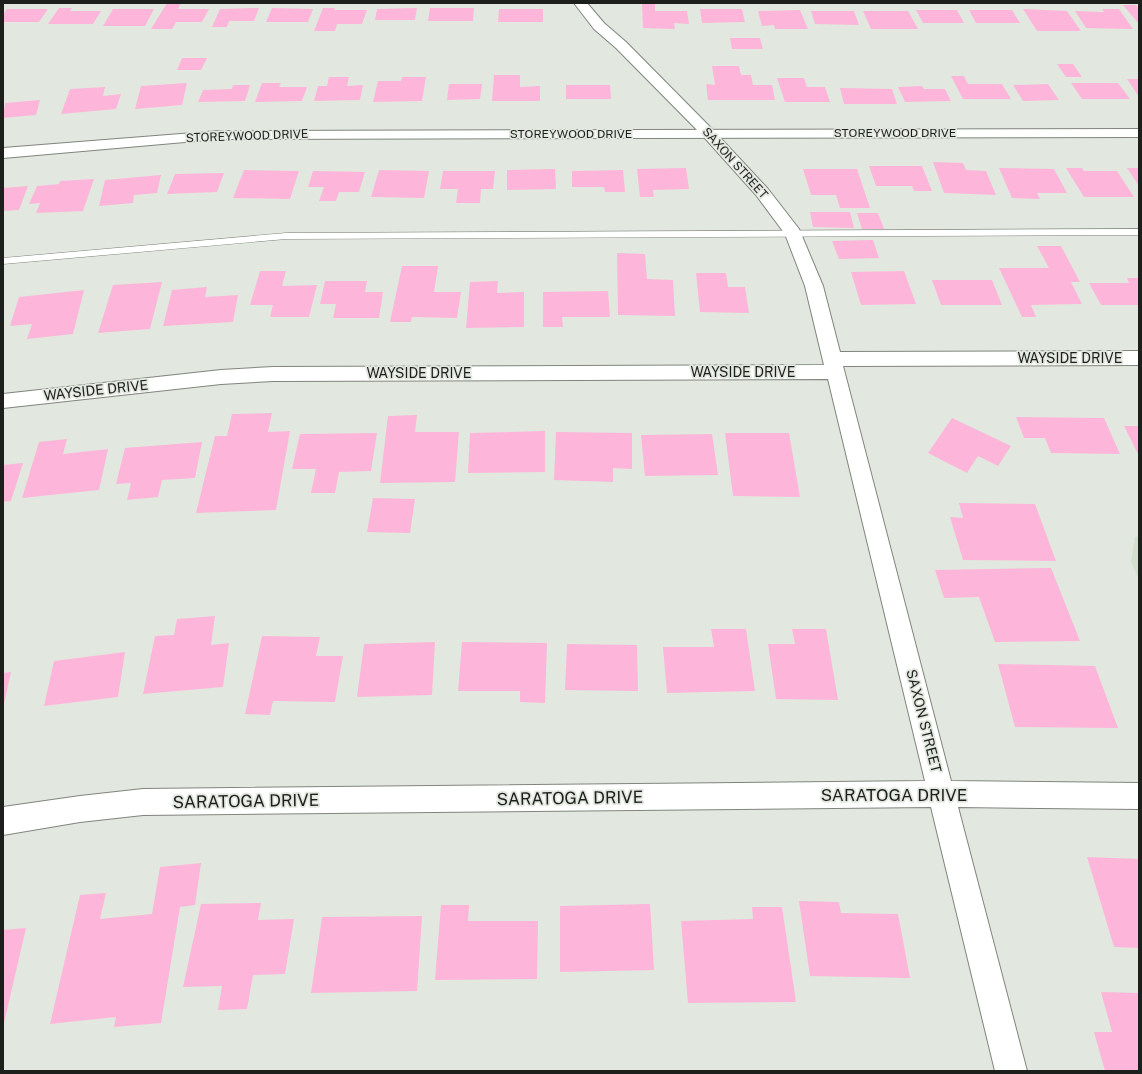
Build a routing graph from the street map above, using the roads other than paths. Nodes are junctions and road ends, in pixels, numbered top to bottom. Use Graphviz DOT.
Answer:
graph roads {
  1 [pos="580,3"];
  2 [pos="708,133"];
  3 [pos="1139,133"];
  4 [pos="3,153"];
  5 [pos="1139,232"];
  6 [pos="794,234"];
  7 [pos="3,261"];
  8 [pos="1139,358"];
  9 [pos="834,365"];
  10 [pos="3,400"];
  11 [pos="943,794"];
  12 [pos="1139,796"];
  13 [pos="3,821"];
  14 [pos="1011,1071"];
  1 -- 2 [label="street, SAXON STREET"];
  2 -- 3 [label="street, STOREYWOOD DRIVE"];
  2 -- 4 [label="street, STOREYWOOD DRIVE"];
  2 -- 6 [label="street, SAXON STREET"];
  5 -- 6 [label="lane"];
  6 -- 7 [label="lane"];
  6 -- 9 [label="street, SAXON STREET"];
  8 -- 9 [label="street, WAYSIDE DRIVE"];
  9 -- 10 [label="street, WAYSIDE DRIVE"];
  9 -- 11 [label="street, SAXON STREET"];
  11 -- 12 [label="street, SARATOGA DRIVE"];
  11 -- 13 [label="street, SARATOGA DRIVE"];
  11 -- 14 [label="street, SAXON STREET"];
}
